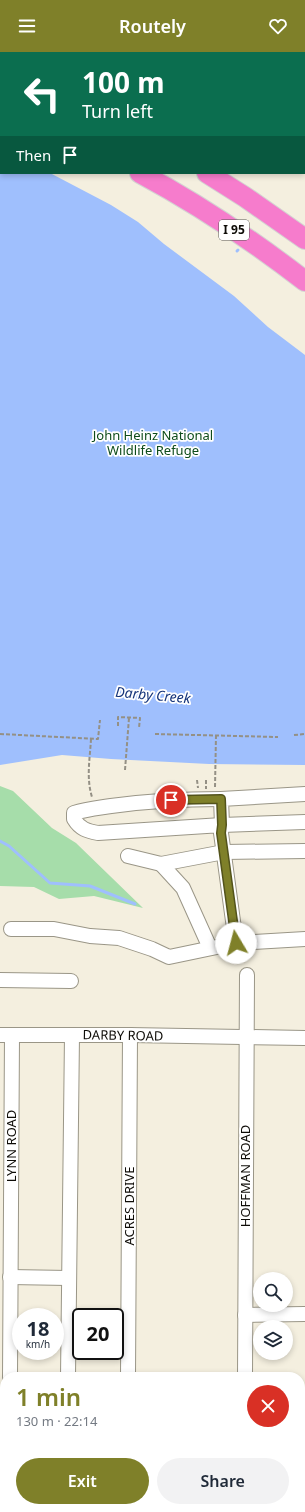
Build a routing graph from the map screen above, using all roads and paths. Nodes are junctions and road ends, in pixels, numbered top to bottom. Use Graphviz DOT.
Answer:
graph roads {
  1 [pos="142,174"];
  2 [pos="209,174"];
  3 [pos="305,239"];
  4 [pos="305,281"];
  5 [pos="130,718"];
  6 [pos="100,720"];
  7 [pos="118,726"];
  8 [pos="139,728"];
  9 [pos="0,734"];
  10 [pos="155,734"];
  11 [pos="305,734"];
  12 [pos="216,735"];
  13 [pos="294,735"];
  14 [pos="278,737"];
  15 [pos="91,738"];
  16 [pos="125,770"];
  17 [pos="218,793"];
  18 [pos="305,794"];
  19 [pos="95,809"];
  20 [pos="305,822"];
  21 [pos="222,825"];
  22 [pos="305,851"];
  23 [pos="224,852"];
  24 [pos="128,856"];
  25 [pos="161,864"];
  26 [pos="11,929"];
  27 [pos="305,939"];
  28 [pos="236,943"];
  29 [pos="210,948"];
  30 [pos="247,975"];
  31 [pos="0,980"];
  32 [pos="71,981"];
  33 [pos="6,1035"];
  34 [pos="72,1035"];
  35 [pos="130,1035"];
  36 [pos="245,1037"];
  37 [pos="305,1038"];
  38 [pos="10,1277"];
  39 [pos="68,1278"];
  40 [pos="305,1314"];
  41 [pos="245,1315"];
  42 [pos="10,1372"];
  43 [pos="68,1372"];
  44 [pos="128,1372"];
  45 [pos="245,1372"];
  1 -- 4 [label="highway, I 95"];
  2 -- 3 [label="highway, I 95"];
  5 -- 7 [label="path"];
  5 -- 8 [label="path"];
  5 -- 16 [label="path"];
  6 -- 15 [label="path"];
  9 -- 15 [label="path"];
  10 -- 12 [label="path"];
  11 -- 13 [label="path"];
  12 -- 14 [label="path"];
  12 -- 17 [label="path"];
  15 -- 19 [label="path"];
  17 -- 18 [label="street"];
  17 -- 19 [label="street"];
  17 -- 21 [label="street"];
  19 -- 21 [label="street"];
  20 -- 21 [label="street"];
  21 -- 23 [label="street"];
  22 -- 23 [label="street"];
  23 -- 25 [label="street"];
  23 -- 28 [label="street"];
  24 -- 25 [label="street"];
  25 -- 29 [label="street"];
  26 -- 29 [label="street"];
  27 -- 28 [label="street"];
  28 -- 29 [label="street"];
  30 -- 36 [label="street, HOFFMAN ROAD"];
  31 -- 32 [label="street"];
  33 -- 34 [label="street, DARBY ROAD"];
  33 -- 38 [label="street, LYNN ROAD"];
  34 -- 35 [label="street, DARBY ROAD"];
  34 -- 39 [label="street"];
  35 -- 36 [label="street, DARBY ROAD"];
  35 -- 44 [label="street, ACRES DRIVE"];
  36 -- 37 [label="street, DARBY ROAD"];
  36 -- 41 [label="street, HOFFMAN ROAD"];
  38 -- 39 [label="street"];
  38 -- 42 [label="street, LYNN ROAD"];
  39 -- 43 [label="street"];
  40 -- 41 [label="street"];
  41 -- 45 [label="street, HOFFMAN ROAD"];
}
